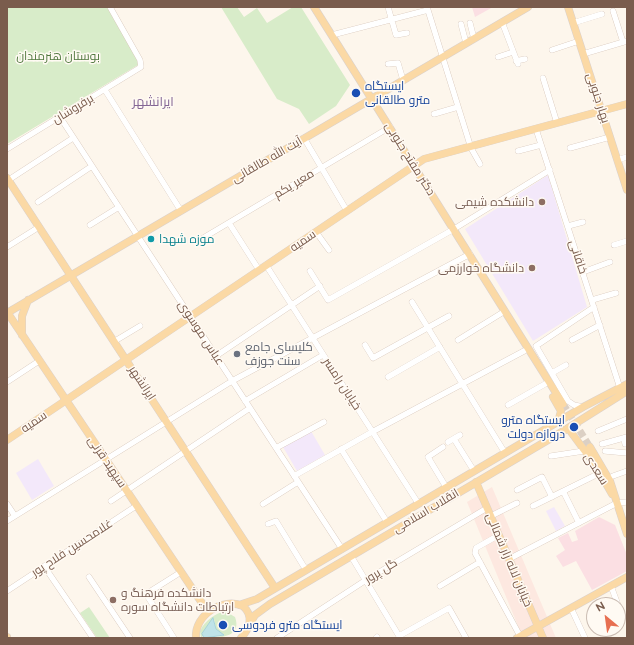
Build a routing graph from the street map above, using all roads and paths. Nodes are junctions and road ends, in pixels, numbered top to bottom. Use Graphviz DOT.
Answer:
graph roads {
  1 [pos="110,7"];
  2 [pos="314,7"];
  3 [pos="388,7"];
  4 [pos="528,7"];
  5 [pos="568,7"];
  6 [pos="428,8"];
  7 [pos="613,11"];
  8 [pos="602,14"];
  9 [pos="392,19"];
  10 [pos="502,22"];
  11 [pos="470,23"];
  12 [pos="574,23"];
  13 [pos="461,24"];
  14 [pos="407,33"];
  15 [pos="332,35"];
  16 [pos="474,39"];
  17 [pos="579,41"];
  18 [pos="625,41"];
  19 [pos="466,43"];
  20 [pos="552,50"];
  21 [pos="513,52"];
  22 [pos="583,54"];
  23 [pos="443,57"];
  24 [pos="498,57"];
  25 [pos="525,59"];
  26 [pos="388,64"];
  27 [pos="543,78"];
  28 [pos="403,80"];
  29 [pos="104,90"];
  30 [pos="372,98"];
  31 [pos="627,104"];
  32 [pos="458,106"];
  33 [pos="602,111"];
  34 [pos="434,114"];
  35 [pos="60,117"];
  36 [pos="557,123"];
  37 [pos="390,128"];
  38 [pos="536,129"];
  39 [pos="610,136"];
  40 [pos="73,138"];
  41 [pos="304,138"];
  42 [pos="542,145"];
  43 [pos="471,148"];
  44 [pos="570,148"];
  45 [pos="7,149"];
  46 [pos="518,151"];
  47 [pos="627,157"];
  48 [pos="617,160"];
  49 [pos="480,164"];
  50 [pos="92,166"];
  51 [pos="414,166"];
  52 [pos="322,168"];
  53 [pos="550,170"];
  54 [pos="7,180"];
  55 [pos="627,190"];
  56 [pos="38,202"];
  57 [pos="119,207"];
  58 [pos="181,210"];
  59 [pos="347,211"];
  60 [pos="583,222"];
  61 [pos="229,223"];
  62 [pos="90,225"];
  63 [pos="568,226"];
  64 [pos="39,227"];
  65 [pos="454,230"];
  66 [pos="316,232"];
  67 [pos="138,236"];
  68 [pos="627,241"];
  69 [pos="198,242"];
  70 [pos="614,246"];
  71 [pos="7,247"];
  72 [pos="329,250"];
  73 [pos="470,254"];
  74 [pos="610,262"];
  75 [pos="266,265"];
  76 [pos="259,270"];
  77 [pos="310,271"];
  78 [pos="583,272"];
  79 [pos="71,275"];
  80 [pos="320,286"];
  81 [pos="616,293"];
  82 [pos="28,300"];
  83 [pos="592,300"];
  84 [pos="412,302"];
  85 [pos="292,305"];
  86 [pos="594,308"];
  87 [pos="505,311"];
  88 [pos="7,313"];
  89 [pos="449,316"];
  90 [pos="190,317"];
  91 [pos="600,325"];
  92 [pos="140,326"];
  93 [pos="428,328"];
  94 [pos="22,335"];
  95 [pos="312,338"];
  96 [pos="458,340"];
  97 [pos="572,340"];
  98 [pos="115,341"];
  99 [pos="365,346"];
  100 [pos="440,347"];
  101 [pos="524,351"];
  102 [pos="323,355"];
  103 [pos="216,356"];
  104 [pos="127,359"];
  105 [pos="39,361"];
  106 [pos="566,365"];
  107 [pos="552,373"];
  108 [pos="388,377"];
  109 [pos="232,381"];
  110 [pos="627,381"];
  111 [pos="7,382"];
  112 [pos="462,384"];
  113 [pos="545,384"];
  114 [pos="623,385"];
  115 [pos="627,391"];
  116 [pos="627,394"];
  117 [pos="66,400"];
  118 [pos="245,401"];
  119 [pos="608,403"];
  120 [pos="563,404"];
  121 [pos="508,405"];
  122 [pos="250,408"];
  123 [pos="582,408"];
  124 [pos="627,419"];
  125 [pos="167,421"];
  126 [pos="324,422"];
  127 [pos="558,422"];
  128 [pos="568,428"];
  129 [pos="598,431"];
  130 [pos="372,432"];
  131 [pos="460,436"];
  132 [pos="625,437"];
  133 [pos="454,439"];
  134 [pos="7,440"];
  135 [pos="448,442"];
  136 [pos="602,444"];
  137 [pos="625,444"];
  138 [pos="443,447"];
  139 [pos="276,448"];
  140 [pos="341,449"];
  141 [pos="587,449"];
  142 [pos="186,450"];
  143 [pos="605,451"];
  144 [pos="505,453"];
  145 [pos="627,453"];
  146 [pos="551,456"];
  147 [pos="105,460"];
  148 [pos="474,471"];
  149 [pos="627,471"];
  150 [pos="600,473"];
  151 [pos="294,476"];
  152 [pos="613,476"];
  153 [pos="298,482"];
  154 [pos="476,482"];
  155 [pos="446,487"];
  156 [pos="126,490"];
  157 [pos="517,490"];
  158 [pos="563,491"];
  159 [pos="618,493"];
  160 [pos="552,497"];
  161 [pos="111,501"];
  162 [pos="627,502"];
  163 [pos="418,503"];
  164 [pos="517,503"];
  165 [pos="617,503"];
  166 [pos="7,504"];
  167 [pos="263,504"];
  168 [pos="136,506"];
  169 [pos="533,506"];
  170 [pos="487,508"];
  171 [pos="15,516"];
  172 [pos="491,516"];
  173 [pos="7,521"];
  174 [pos="387,522"];
  175 [pos="579,523"];
  176 [pos="268,524"];
  177 [pos="627,534"];
  178 [pos="499,535"];
  179 [pos="342,549"];
  180 [pos="351,556"];
  181 [pos="509,559"];
  182 [pos="480,562"];
  183 [pos="44,566"];
  184 [pos="306,570"];
  185 [pos="180,572"];
  186 [pos="89,577"];
  187 [pos="627,577"];
  188 [pos="366,580"];
  189 [pos="440,586"];
  190 [pos="611,586"];
  191 [pos="276,588"];
  192 [pos="7,591"];
  193 [pos="615,597"];
  194 [pos="239,604"];
  195 [pos="571,608"];
  196 [pos="208,612"];
  197 [pos="249,625"];
  198 [pos="538,626"];
  199 [pos="196,635"];
  200 [pos="519,637"];
  201 [pos="93,638"];
  202 [pos="130,638"];
  203 [pos="174,638"];
  204 [pos="189,638"];
  205 [pos="241,638"];
  206 [pos="277,638"];
  207 [pos="466,638"];
  208 [pos="543,638"];
  209 [pos="585,638"];
  1 -- 29 [label="street, برفروشان"];
  2 -- 15 [label="main road, دکتر مفتح جنوبی"];
  3 -- 9 [label="street"];
  4 -- 10 [label="main road, آیت الله طالقانی"];
  5 -- 12 [label="main road, بهار جنوبی"];
  6 -- 9 [label="street"];
  6 -- 23 [label="street"];
  7 -- 18 [label="street"];
  8 -- 12 [label="street"];
  9 -- 14 [label="street"];
  9 -- 15 [label="street"];
  10 -- 16 [label="main road, آیت الله طالقانی"];
  10 -- 21 [label="street"];
  11 -- 16 [label="street"];
  12 -- 17 [label="main road, بهار جنوبی"];
  13 -- 19 [label="street"];
  15 -- 30 [label="main road, دکتر مفتح جنوبی"];
  16 -- 19 [label="main road, آیت الله طالقانی"];
  17 -- 20 [label="street"];
  17 -- 22 [label="main road, بهار جنوبی"];
  18 -- 22 [label="street"];
  19 -- 23 [label="main road, آیت الله طالقانی"];
  21 -- 24 [label="street"];
  21 -- 25 [label="street"];
  22 -- 33 [label="main road, بهار جنوبی"];
  23 -- 28 [label="main road, آیت الله طالقانی"];
  23 -- 32 [label="street"];
  26 -- 28 [label="street"];
  27 -- 36 [label="street"];
  28 -- 30 [label="main road, آیت الله طالقانی"];
  29 -- 35 [label="street, برفروشان"];
  29 -- 58 [label="street"];
  30 -- 37 [label="main road, دکتر مفتح جنوبی"];
  30 -- 41 [label="main road, آیت الله طالقانی"];
  31 -- 33 [label="main road, سمیه"];
  32 -- 34 [label="street"];
  32 -- 43 [label="street"];
  33 -- 36 [label="main road, سمیه"];
  33 -- 39 [label="main road, بهار جنوبی"];
  35 -- 40 [label="street, عباس موسوی"];
  35 -- 45 [label="street, برفروشان"];
  36 -- 38 [label="main road, سمیه"];
  37 -- 51 [label="main road, دکتر مفتح جنوبی"];
  37 -- 52 [label="street, معیر یکم"];
  38 -- 42 [label="street, خاقانی"];
  38 -- 43 [label="main road, سمیه"];
  39 -- 44 [label="street"];
  39 -- 48 [label="main road, بهار جنوبی"];
  40 -- 50 [label="street, عباس موسوی"];
  40 -- 54 [label="street"];
  41 -- 52 [label="street"];
  41 -- 58 [label="main road, آیت الله طالقانی"];
  42 -- 46 [label="street"];
  42 -- 53 [label="street, خاقانی"];
  43 -- 49 [label="street"];
  43 -- 51 [label="main road, سمیه"];
  47 -- 48 [label="street"];
  48 -- 55 [label="main road, بهار جنوبی"];
  50 -- 56 [label="street"];
  50 -- 57 [label="street, عباس موسوی"];
  51 -- 59 [label="main road, سمیه"];
  51 -- 65 [label="main road, دکتر مفتح جنوبی"];
  52 -- 59 [label="street"];
  52 -- 61 [label="street, معیر یکم"];
  53 -- 63 [label="street, خاقانی"];
  53 -- 65 [label="street"];
  54 -- 64 [label="main road, ایرانشهر"];
  57 -- 62 [label="street"];
  57 -- 67 [label="street, عباس موسوی"];
  58 -- 67 [label="main road, آیت الله طالقانی"];
  59 -- 66 [label="main road, سمیه"];
  60 -- 63 [label="street"];
  61 -- 69 [label="street, معیر یکم"];
  61 -- 76 [label="street"];
  63 -- 78 [label="street, خاقانی"];
  64 -- 71 [label="street"];
  64 -- 79 [label="main road, ایرانشهر"];
  65 -- 73 [label="main road, دکتر مفتح جنوبی"];
  65 -- 80 [label="street"];
  66 -- 72 [label="street"];
  66 -- 75 [label="main road, سمیه"];
  67 -- 79 [label="main road, آیت الله طالقانی"];
  67 -- 90 [label="street, عباس موسوی"];
  68 -- 70 [label="street"];
  73 -- 87 [label="main road, دکتر مفتح جنوبی"];
  73 -- 95 [label="street"];
  74 -- 78 [label="street"];
  75 -- 76 [label="main road, سمیه"];
  75 -- 85 [label="street, خیابان رامسر"];
  76 -- 90 [label="main road, سمیه"];
  77 -- 80 [label="street"];
  78 -- 83 [label="street, خاقانی"];
  79 -- 82 [label="main road, آیت الله طالقانی"];
  79 -- 98 [label="main road, ایرانشهر"];
  80 -- 85 [label="street"];
  81 -- 83 [label="street"];
  82 -- 88 [label="main road, آیت الله طالقانی"];
  82 -- 94 [label="main road"];
  83 -- 86 [label="street, خاقانی"];
  84 -- 93 [label="street"];
  85 -- 95 [label="street, خیابان رامسر"];
  85 -- 103 [label="street"];
  86 -- 91 [label="street, خاقانی"];
  86 -- 107 [label="street"];
  87 -- 96 [label="street"];
  87 -- 101 [label="main road, دکتر مفتح جنوبی"];
  87 -- 120 [label="main road, دکتر مفتح جنوبی"];
  88 -- 94 [label="main road, سپهبد قرنی"];
  89 -- 93 [label="street"];
  90 -- 103 [label="street, عباس موسوی"];
  90 -- 104 [label="main road, سمیه"];
  91 -- 97 [label="street"];
  91 -- 114 [label="street, خاقانی"];
  92 -- 98 [label="street"];
  93 -- 99 [label="street"];
  93 -- 100 [label="street"];
  94 -- 105 [label="main road, سپهبد قرنی"];
  95 -- 102 [label="street, خیابان رامسر"];
  95 -- 109 [label="street"];
  98 -- 104 [label="main road, ایرانشهر"];
  100 -- 108 [label="street"];
  100 -- 112 [label="street"];
  101 -- 112 [label="street"];
  101 -- 113 [label="main road, دکتر مفتح جنوبی"];
  102 -- 118 [label="street"];
  102 -- 130 [label="street, خیابان رامسر"];
  103 -- 109 [label="street, عباس موسوی"];
  104 -- 117 [label="main road, سمیه"];
  104 -- 125 [label="main road, ایرانشهر"];
  105 -- 111 [label="street"];
  105 -- 117 [label="main road, سپهبد قرنی"];
  106 -- 107 [label="street"];
  107 -- 123 [label="street"];
  109 -- 118 [label="street, عباس موسوی"];
  109 -- 125 [label="street"];
  110 -- 114 [label="main road, انقلاب اسلامی"];
  112 -- 130 [label="street"];
  112 -- 144 [label="street"];
  113 -- 121 [label="street"];
  113 -- 127 [label="main road, دکتر مفتح جنوبی"];
  114 -- 123 [label="main road, انقلاب اسلامی"];
  115 -- 119 [label="main road, انقلاب اسلامی"];
  116 -- 119 [label="main road, انقلاب اسلامی"];
  117 -- 134 [label="main road, سمیه"];
  117 -- 147 [label="main road, سپهبد قرنی"];
  118 -- 122 [label="street, عباس موسوی"];
  119 -- 128 [label="main road, انقلاب اسلامی"];
  122 -- 139 [label="street, عباس موسوی"];
  122 -- 142 [label="street"];
  123 -- 127 [label="main road, انقلاب اسلامی"];
  124 -- 129 [label="street"];
  125 -- 142 [label="main road, ایرانشهر"];
  125 -- 147 [label="street"];
  126 -- 139 [label="street"];
  127 -- 144 [label="main road, انقلاب اسلامی"];
  128 -- 141 [label="main road, سعدی"];
  128 -- 154 [label="main road, انقلاب اسلامی"];
  130 -- 140 [label="street"];
  130 -- 163 [label="street, خیابان رامسر"];
  131 -- 133 [label="street"];
  132 -- 136 [label="street"];
  132 -- 137 [label="street"];
  133 -- 135 [label="street"];
  133 -- 148 [label="street"];
  138 -- 155 [label="street"];
  139 -- 151 [label="street, عباس موسوی"];
  140 -- 151 [label="street"];
  140 -- 174 [label="street"];
  141 -- 146 [label="street"];
  141 -- 150 [label="main road, سعدی"];
  141 -- 165 [label="main road"];
  142 -- 156 [label="street"];
  142 -- 191 [label="main road, ایرانشهر"];
  143 -- 145 [label="street"];
  144 -- 148 [label="main road, انقلاب اسلامی"];
  147 -- 156 [label="main road, سپهبد قرنی"];
  147 -- 171 [label="street"];
  148 -- 155 [label="main road, انقلاب اسلامی"];
  149 -- 152 [label="street"];
  150 -- 158 [label="street"];
  150 -- 165 [label="main road, سعدی"];
  151 -- 153 [label="street, عباس موسوی"];
  153 -- 167 [label="street"];
  153 -- 179 [label="street, عباس موسوی"];
  154 -- 170 [label="main road, خیابان لاله زار شمالی"];
  154 -- 180 [label="main road, انقلاب اسلامی"];
  155 -- 163 [label="main road, انقلاب اسلامی"];
  156 -- 161 [label="street"];
  156 -- 168 [label="main road, سپهبد قرنی"];
  157 -- 160 [label="street"];
  158 -- 160 [label="street"];
  158 -- 175 [label="street"];
  159 -- 165 [label="main road, سعدی"];
  160 -- 169 [label="street"];
  162 -- 165 [label="street"];
  163 -- 174 [label="main road, انقلاب اسلامی"];
  164 -- 172 [label="street"];
  165 -- 175 [label="street"];
  165 -- 177 [label="main road"];
  166 -- 171 [label="street"];
  168 -- 183 [label="street, غلامحسین فلاح‌ پور"];
  168 -- 185 [label="main road, سپهبد قرنی"];
  170 -- 172 [label="main road, خیابان لاله زار شمالی"];
  170 -- 188 [label="street, گل پرور"];
  171 -- 173 [label="street"];
  172 -- 178 [label="main road, خیابان لاله زار شمالی"];
  174 -- 179 [label="main road, انقلاب اسلامی"];
  175 -- 181 [label="street"];
  176 -- 184 [label="street"];
  178 -- 181 [label="main road, خیابان لاله زار شمالی"];
  178 -- 182 [label="street"];
  179 -- 184 [label="main road, انقلاب اسلامی"];
  180 -- 188 [label="street"];
  180 -- 197 [label="main road, انقلاب اسلامی"];
  181 -- 198 [label="main road, خیابان لاله زار شمالی"];
  182 -- 189 [label="street"];
  182 -- 200 [label="street"];
  183 -- 192 [label="street, غلامحسین فلاح‌ پور"];
  183 -- 201 [label="street"];
  184 -- 191 [label="main road, انقلاب اسلامی"];
  185 -- 196 [label="main road, سپهبد قرنی"];
  185 -- 203 [label="street"];
  186 -- 202 [label="street"];
  187 -- 190 [label="main road"];
  188 -- 206 [label="street, گل پرور"];
  188 -- 207 [label="street"];
  190 -- 193 [label="street"];
  190 -- 195 [label="main road"];
  191 -- 194 [label="main road, انقلاب اسلامی"];
  194 -- 196 [label="main road, انقلاب اسلامی"];
  194 -- 197 [label="main road"];
  195 -- 198 [label="main road"];
  195 -- 209 [label="street"];
  196 -- 199 [label="main road"];
  197 -- 205 [label="main road, انقلاب اسلامی"];
  198 -- 200 [label="main road"];
  198 -- 208 [label="main road, خیابان لاله زار شمالی"];
  199 -- 204 [label="main road"];
}
